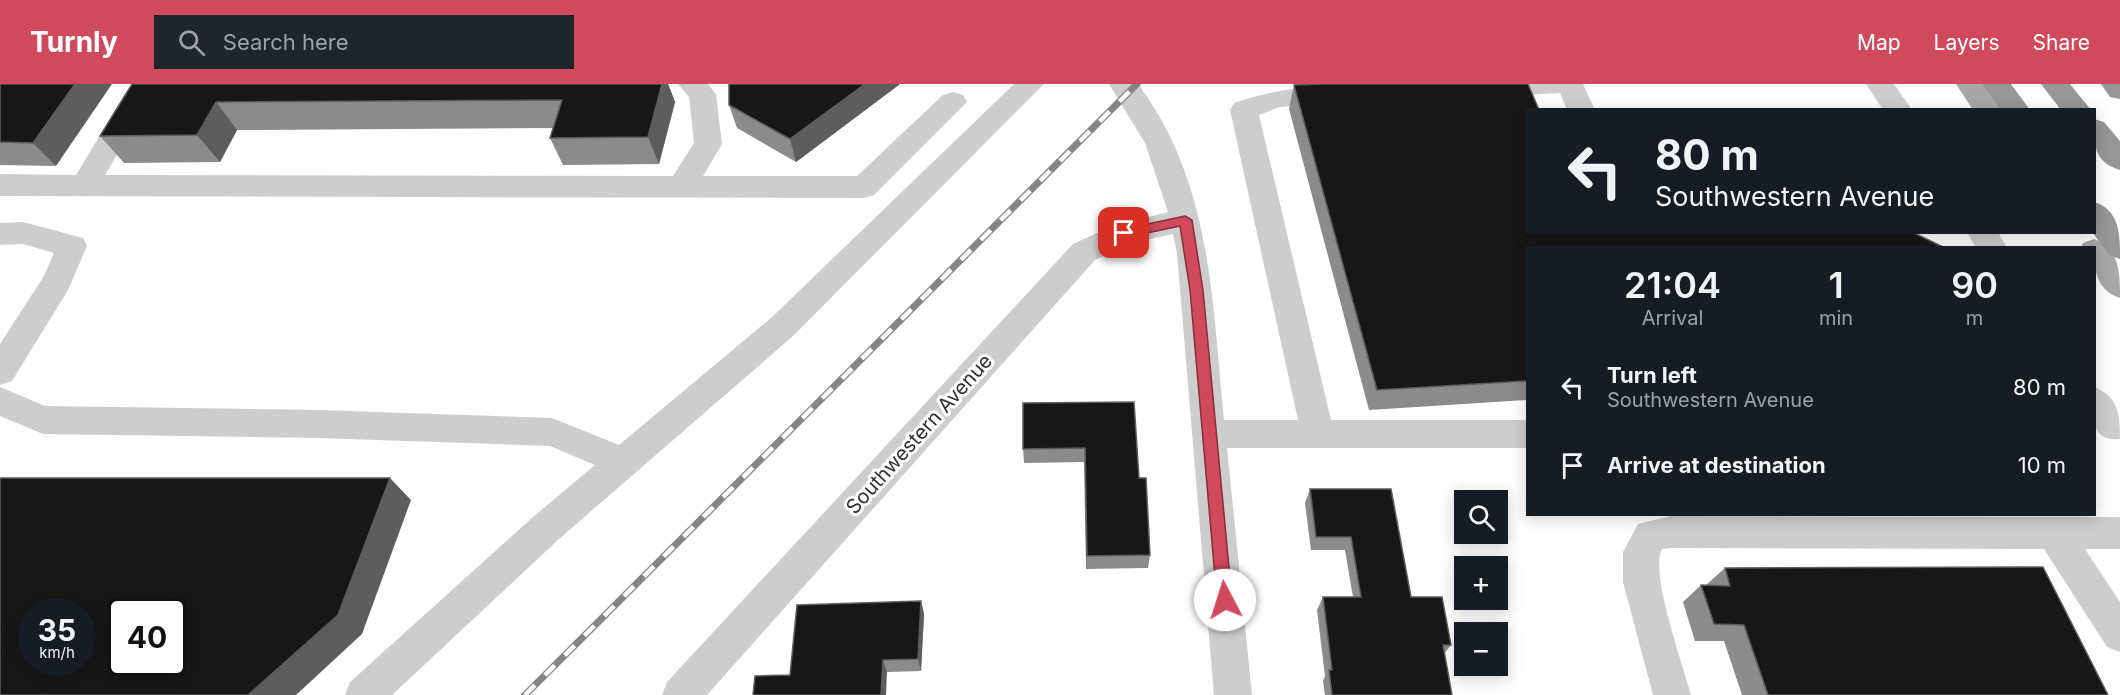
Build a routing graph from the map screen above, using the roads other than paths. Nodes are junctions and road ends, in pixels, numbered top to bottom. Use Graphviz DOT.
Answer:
graph roads {
  1 [pos="162,84"];
  2 [pos="692,84"];
  3 [pos="1030,84"];
  4 [pos="1123,84"];
  5 [pos="1561,84"];
  6 [pos="1569,84"];
  7 [pos="1880,84"];
  8 [pos="1970,84"];
  9 [pos="1996,84"];
  10 [pos="2055,84"];
  11 [pos="2115,84"];
  12 [pos="1455,89"];
  13 [pos="2120,90"];
  14 [pos="1284,91"];
  15 [pos="1360,94"];
  16 [pos="953,102"];
  17 [pos="1580,108"];
  18 [pos="1897,108"];
  19 [pos="1988,108"];
  20 [pos="2014,108"];
  21 [pos="2075,108"];
  22 [pos="2096,131"];
  23 [pos="2120,160"];
  24 [pos="0,185"];
  25 [pos="84,186"];
  26 [pos="681,187"];
  27 [pos="2096,216"];
  28 [pos="1185,220"];
  29 [pos="0,234"];
  30 [pos="2082,234"];
  31 [pos="2091,246"];
  32 [pos="2120,247"];
  33 [pos="2096,253"];
  34 [pos="2120,286"];
  35 [pos="0,372"];
  36 [pos="0,401"];
  37 [pos="1210,434"];
  38 [pos="1318,434"];
  39 [pos="1526,434"];
  40 [pos="624,462"];
  41 [pos="2054,533"];
  42 [pos="2120,533"];
  43 [pos="2120,634"];
  44 [pos="364,695"];
  45 [pos="681,695"];
  46 [pos="1233,695"];
  47 [pos="1672,695"];
  1 -- 25 [label="street"];
  2 -- 26 [label="street"];
  3 -- 40 [label="street"];
  4 -- 28 [label="street"];
  5 -- 12 [label="street"];
  6 -- 17 [label="street"];
  7 -- 18 [label="street"];
  8 -- 19 [label="main road"];
  9 -- 20 [label="highway"];
  10 -- 21 [label="highway"];
  11 -- 13 [label="highway"];
  14 -- 15 [label="street"];
  14 -- 38 [label="street"];
  16 -- 26 [label="street"];
  22 -- 23 [label="highway"];
  24 -- 25 [label="street"];
  25 -- 26 [label="street"];
  27 -- 32 [label="highway"];
  28 -- 37 [label="street"];
  28 -- 45 [label="street, Southwestern Avenue"];
  29 -- 35 [label="street"];
  30 -- 31 [label="main road"];
  33 -- 34 [label="main road"];
  36 -- 40 [label="street"];
  37 -- 38 [label="street"];
  37 -- 46 [label="street"];
  38 -- 39 [label="street"];
  40 -- 44 [label="street"];
  41 -- 42 [label="street"];
  41 -- 43 [label="street"];
  41 -- 47 [label="street"];
}
